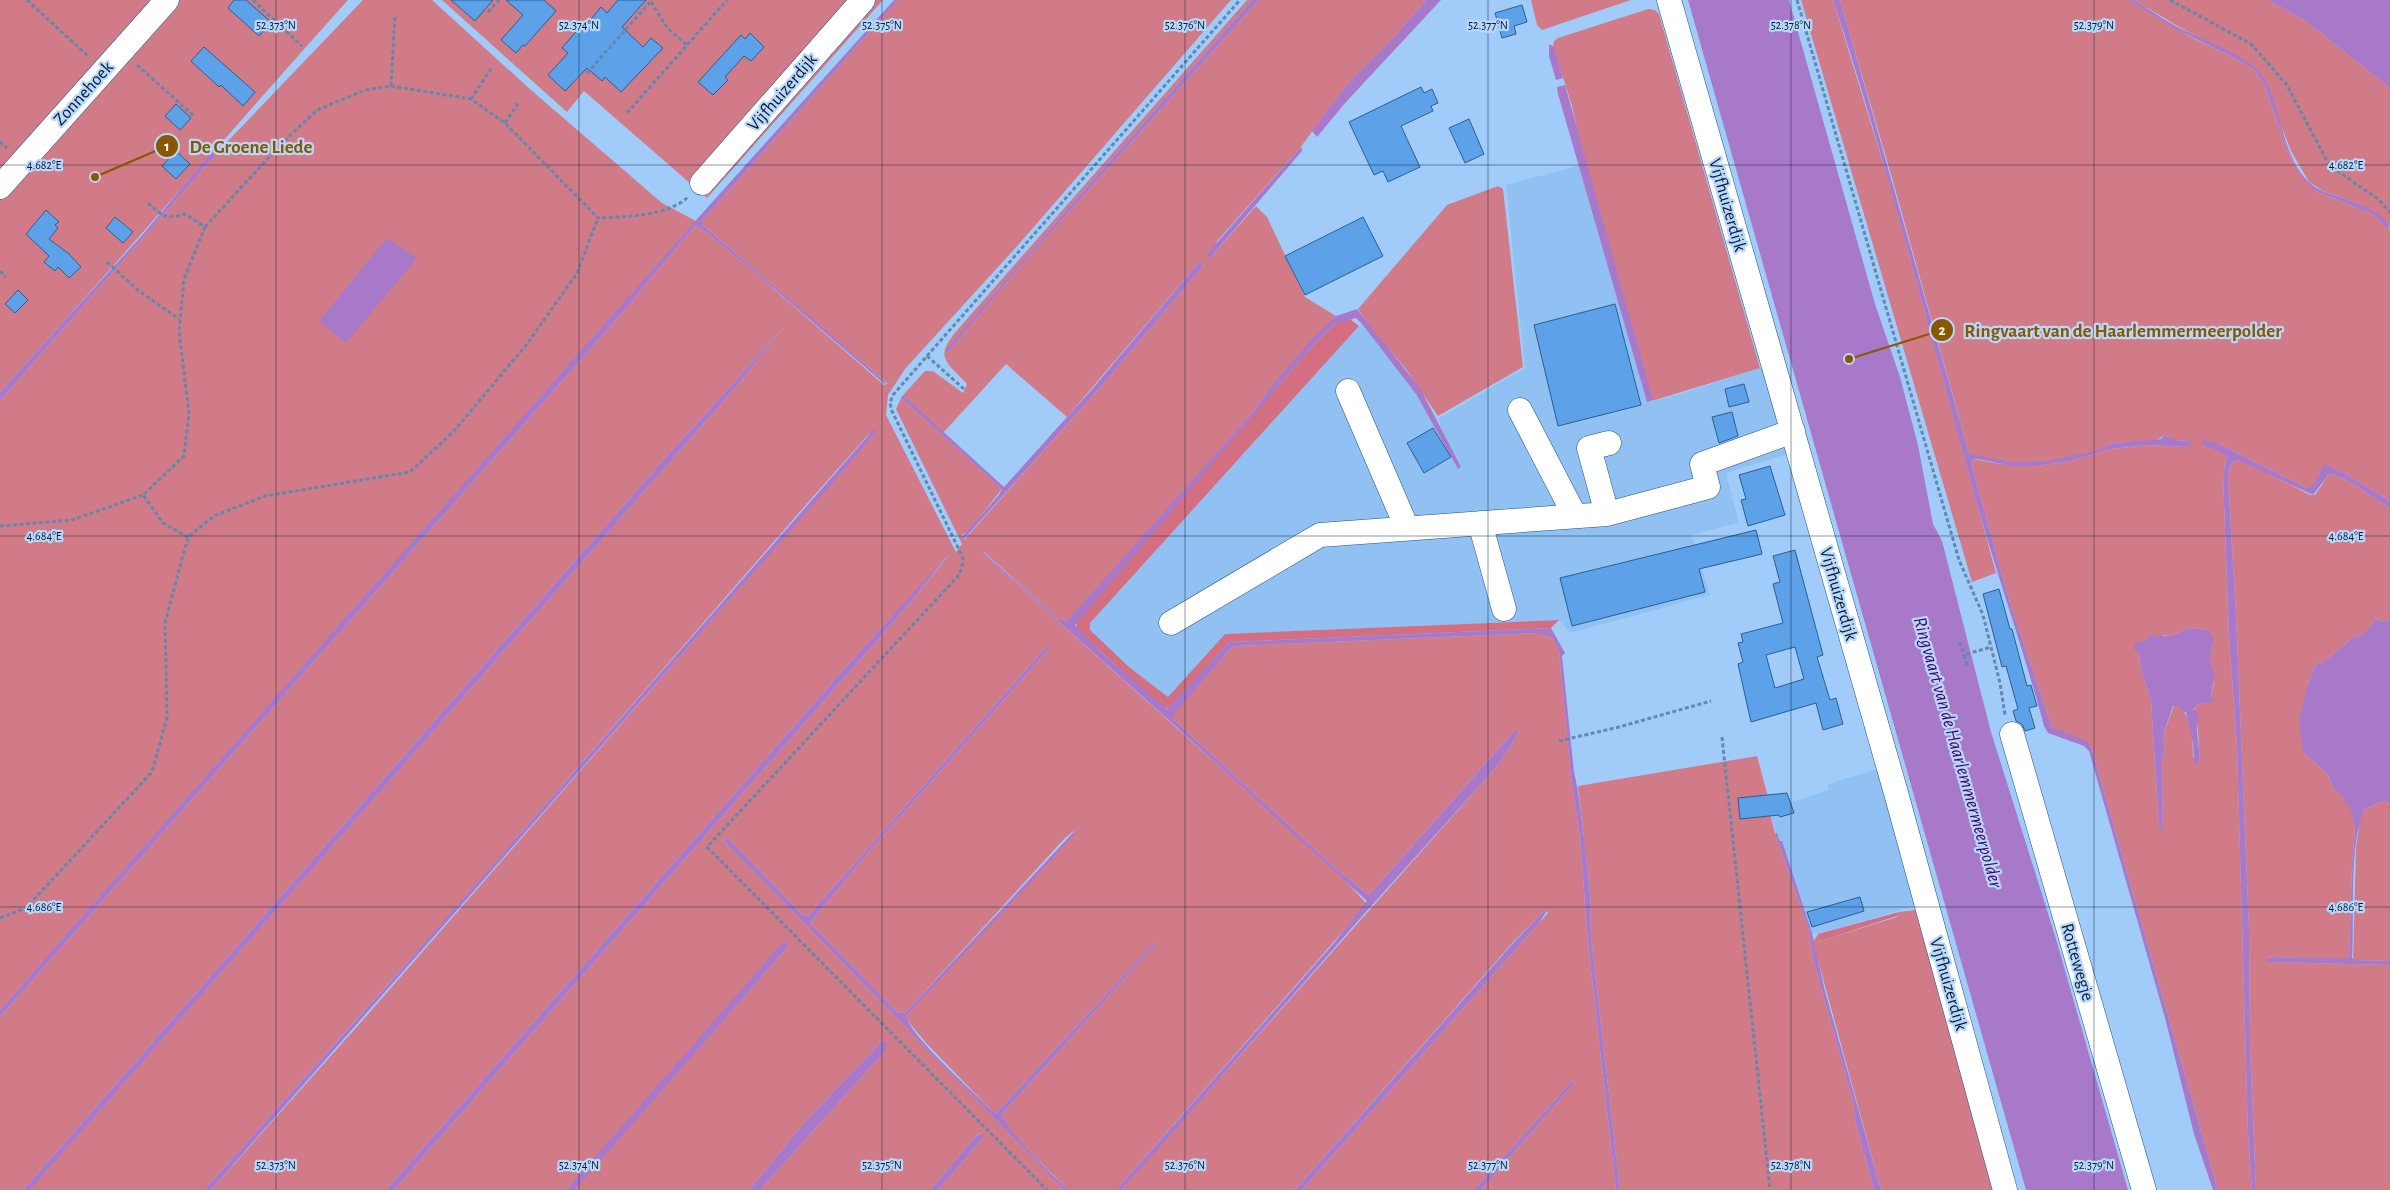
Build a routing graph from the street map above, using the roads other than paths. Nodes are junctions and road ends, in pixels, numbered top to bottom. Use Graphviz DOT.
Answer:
graph roads {
  1 [pos="167,0"];
  2 [pos="863,0"];
  3 [pos="1669,0"];
  4 [pos="702,183"];
  5 [pos="0,187"];
  6 [pos="1348,391"];
  7 [pos="1520,410"];
  8 [pos="1793,431"];
  9 [pos="1609,443"];
  10 [pos="1607,514"];
  11 [pos="1575,516"];
  12 [pos="1480,523"];
  13 [pos="1407,528"];
  14 [pos="1504,609"];
  15 [pos="1171,623"];
  16 [pos="2012,734"];
  17 [pos="2005,1190"];
  18 [pos="2144,1190"];
  1 -- 5 [label="street, Zonnehoek"];
  2 -- 4 [label="street, Vijfhuizerdijk"];
  3 -- 8 [label="street, Vijfhuizerdijk"];
  6 -- 13 [label="street"];
  7 -- 11 [label="street"];
  8 -- 10 [label="street"];
  8 -- 17 [label="street, Vijfhuizerdijk"];
  9 -- 10 [label="street"];
  10 -- 11 [label="street"];
  11 -- 12 [label="street"];
  12 -- 13 [label="street"];
  12 -- 14 [label="street"];
  13 -- 15 [label="street"];
  16 -- 18 [label="street, Rottewegje"];
}
